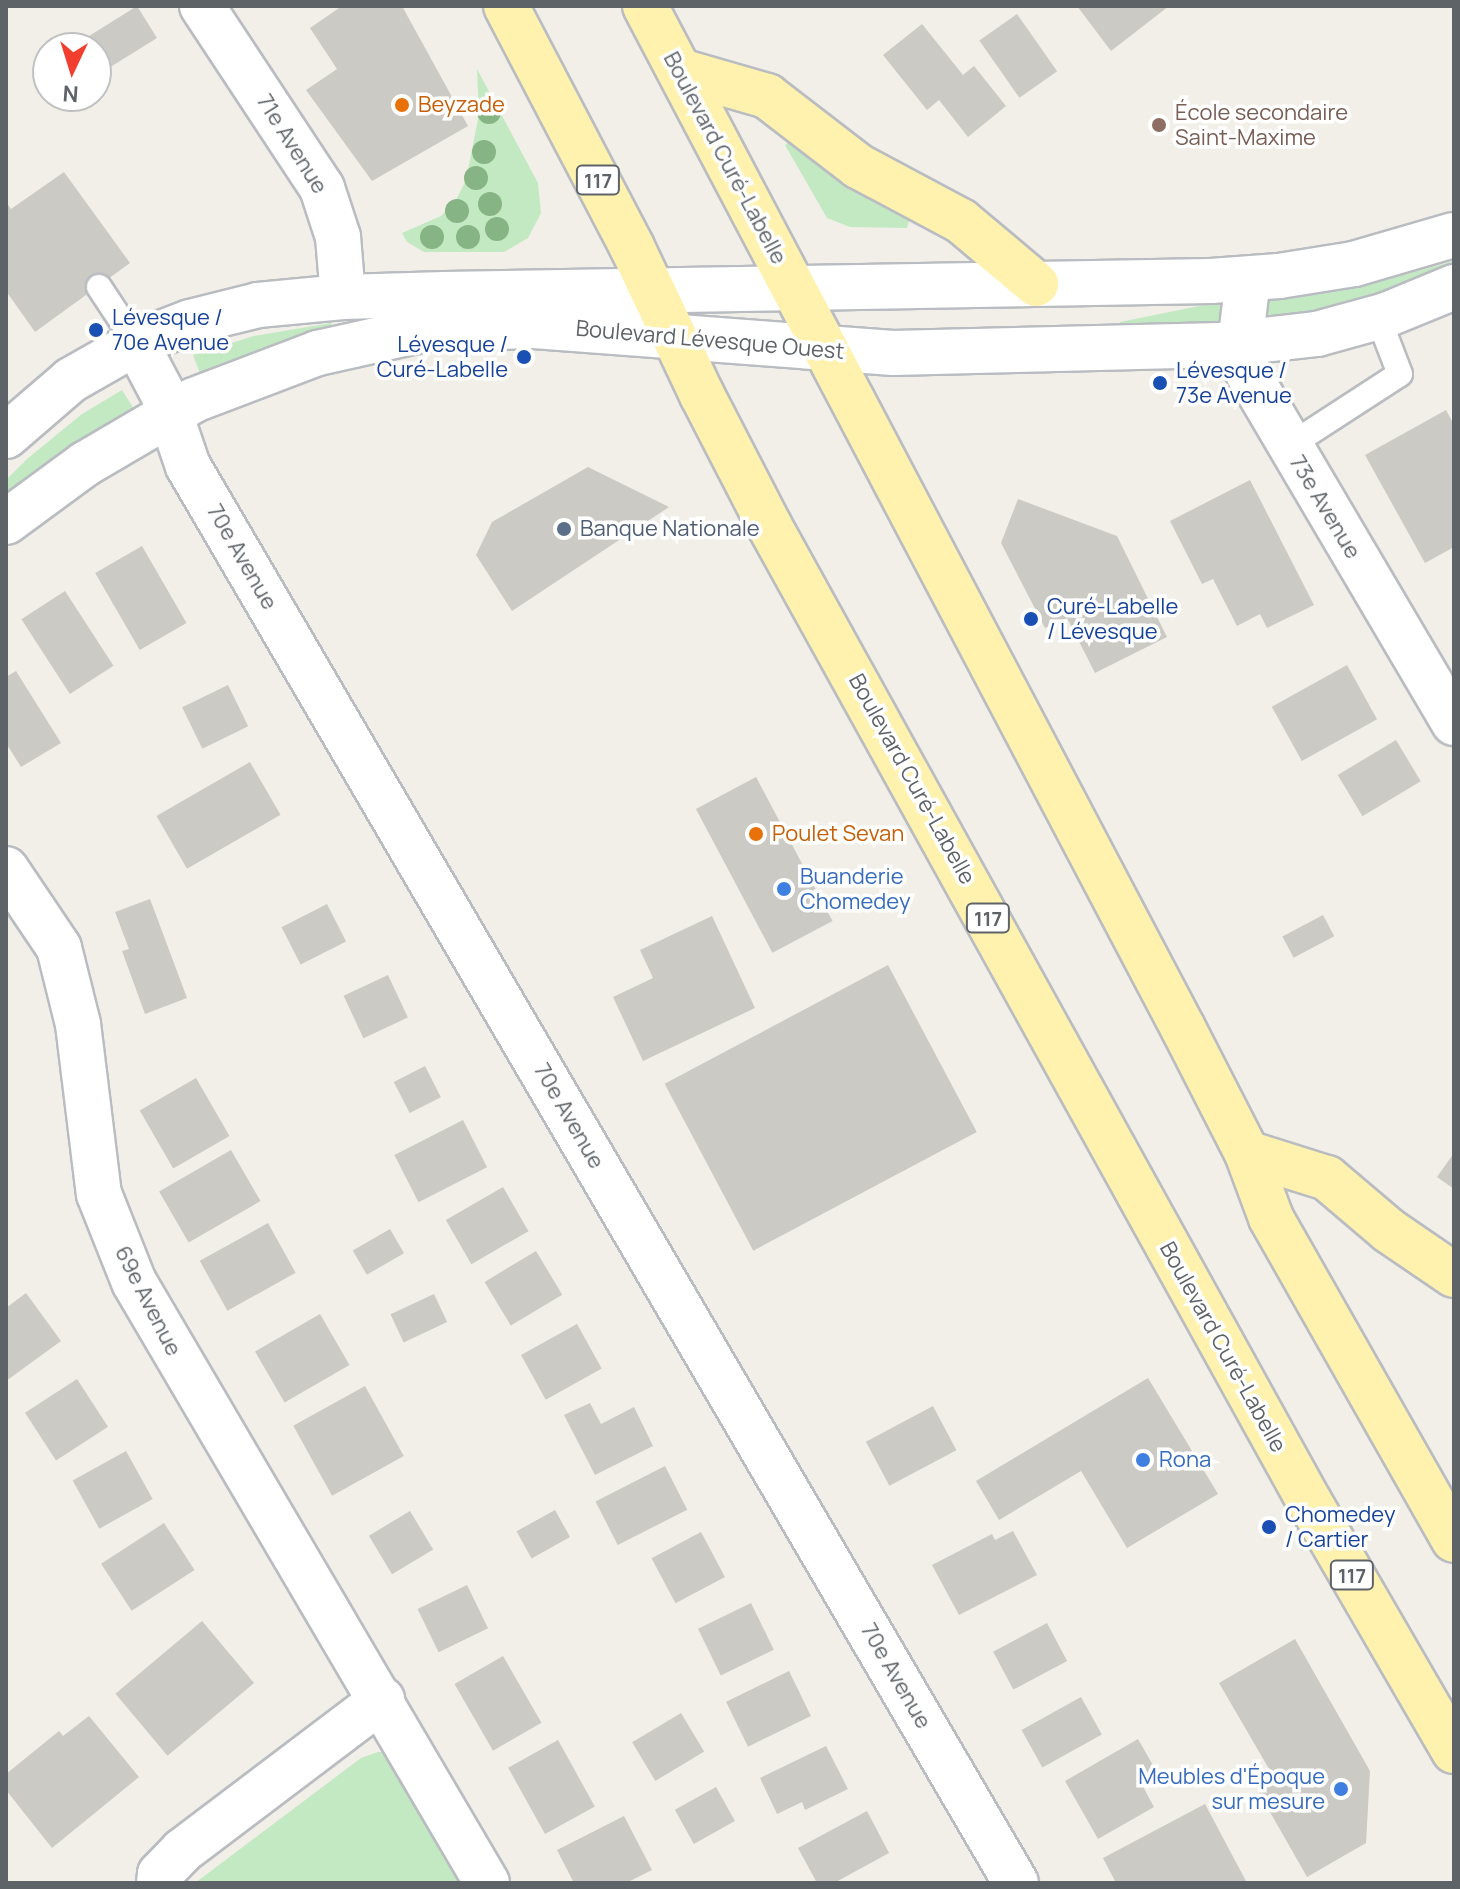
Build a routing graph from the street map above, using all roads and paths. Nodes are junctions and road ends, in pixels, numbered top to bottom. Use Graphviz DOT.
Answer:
graph roads {
  1 [pos="202,6"];
  2 [pos="506,6"];
  3 [pos="645,6"];
  4 [pos="680,71"];
  5 [pos="1454,235"];
  6 [pos="1248,279"];
  7 [pos="1036,284"];
  8 [pos="99,287"];
  9 [pos="793,287"];
  10 [pos="1454,287"];
  11 [pos="654,291"];
  12 [pos="343,297"];
  13 [pos="1378,317"];
  14 [pos="673,336"];
  15 [pos="136,343"];
  16 [pos="1240,344"];
  17 [pos="827,350"];
  18 [pos="170,414"];
  19 [pos="6,436"];
  20 [pos="1289,446"];
  21 [pos="6,522"];
  22 [pos="1454,723"];
  23 [pos="6,869"];
  24 [pos="1247,1153"];
  25 [pos="1454,1275"];
  26 [pos="1454,1540"];
  27 [pos="382,1700"];
  28 [pos="1454,1751"];
  29 [pos="159,1883"];
  30 [pos="487,1883"];
  31 [pos="1016,1883"];
  1 -- 12 [label="street, 71e Avenue"];
  2 -- 11 [label="main road, Boulevard Curé-Labelle / 117"];
  3 -- 4 [label="main road, Boulevard Curé-Labelle"];
  4 -- 7 [label="main road"];
  4 -- 9 [label="main road, Boulevard Curé-Labelle"];
  5 -- 6 [label="street, Boulevard Lévesque Ouest"];
  6 -- 7 [label="street, Boulevard Lévesque Ouest"];
  6 -- 16 [label="street, 73e Avenue"];
  7 -- 9 [label="street, Boulevard Lévesque Ouest"];
  8 -- 15 [label="lane"];
  9 -- 11 [label="street, Boulevard Lévesque Ouest"];
  9 -- 17 [label="main road, Boulevard Curé-Labelle"];
  10 -- 13 [label="street, Boulevard Lévesque Ouest"];
  11 -- 12 [label="street, Boulevard Lévesque Ouest"];
  11 -- 14 [label="main road, Boulevard Curé-Labelle / 117"];
  12 -- 15 [label="street, Boulevard Lévesque Ouest"];
  13 -- 16 [label="street, Boulevard Lévesque Ouest"];
  13 -- 20 [label="lane"];
  14 -- 17 [label="street, Boulevard Lévesque Ouest"];
  14 -- 18 [label="street, Boulevard Lévesque Ouest"];
  14 -- 28 [label="main road, Boulevard Curé-Labelle / 117"];
  15 -- 18 [label="street, 70e Avenue"];
  15 -- 19 [label="street, Boulevard Lévesque Ouest"];
  16 -- 17 [label="street, Boulevard Lévesque Ouest"];
  16 -- 20 [label="street, 73e Avenue"];
  17 -- 24 [label="main road, Boulevard Curé-Labelle"];
  18 -- 21 [label="street, Boulevard Lévesque Ouest"];
  18 -- 31 [label="street, 70e Avenue"];
  20 -- 22 [label="street, 73e Avenue"];
  23 -- 27 [label="street, 69e Avenue"];
  24 -- 25 [label="main road"];
  24 -- 26 [label="main road, Boulevard Curé-Labelle"];
  27 -- 29 [label="street"];
  27 -- 30 [label="street, 69e Avenue"];
}
